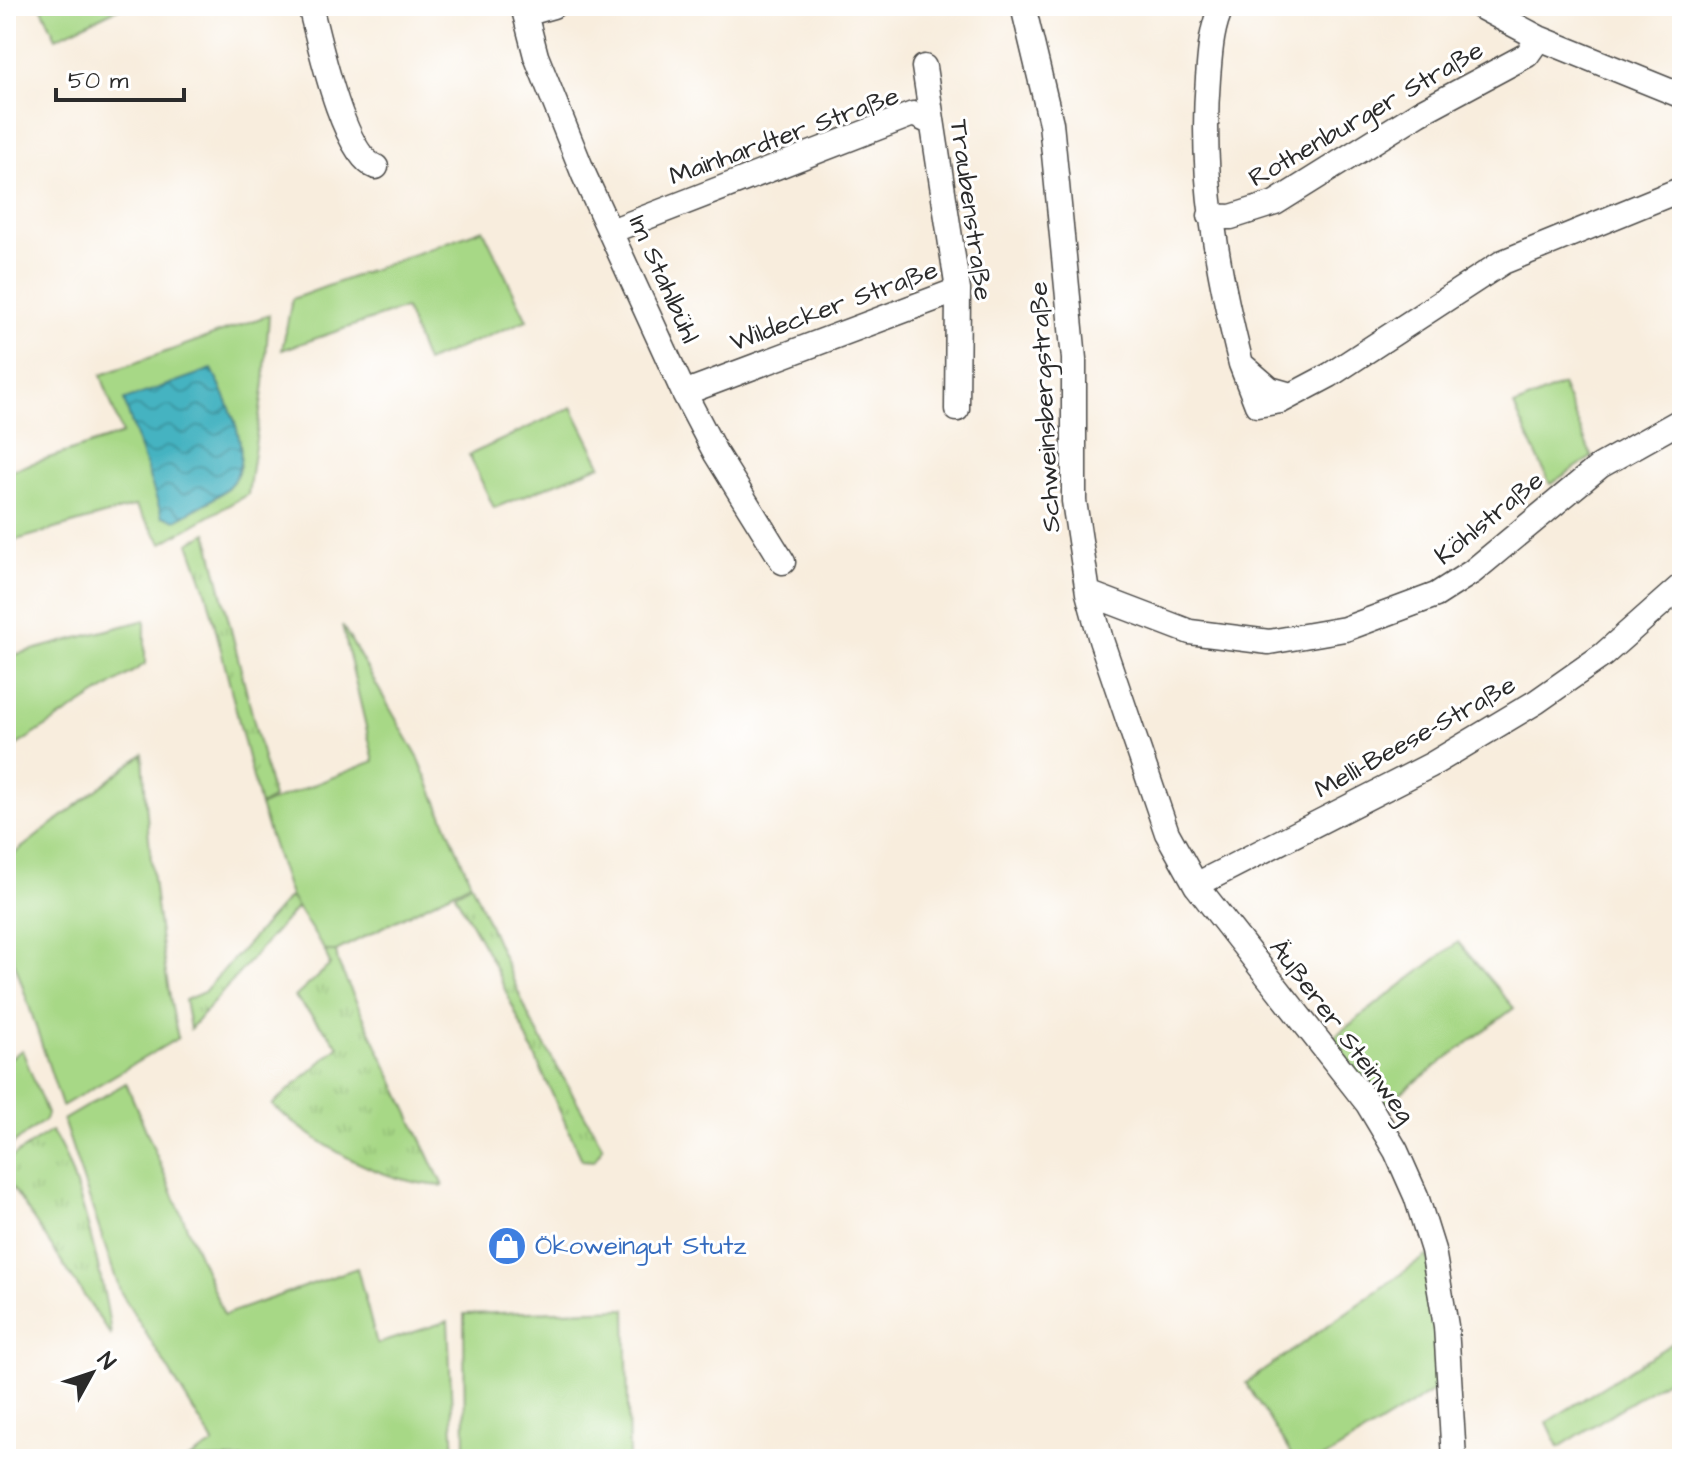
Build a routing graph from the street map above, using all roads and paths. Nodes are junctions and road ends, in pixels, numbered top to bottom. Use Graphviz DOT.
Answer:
graph roads {
  1 [pos="310,6"];
  2 [pos="553,6"];
  3 [pos="1023,6"];
  4 [pos="1222,6"];
  5 [pos="1479,6"];
  6 [pos="524,10"];
  7 [pos="1539,38"];
  8 [pos="924,67"];
  9 [pos="1682,96"];
  10 [pos="930,122"];
  11 [pos="376,167"];
  12 [pos="1682,189"];
  13 [pos="1210,216"];
  14 [pos="611,231"];
  15 [pos="958,290"];
  16 [pos="684,393"];
  17 [pos="957,409"];
  18 [pos="1682,420"];
  19 [pos="783,562"];
  20 [pos="1682,585"];
  21 [pos="1088,593"];
  22 [pos="1196,885"];
  23 [pos="1454,1459"];
  1 -- 11 [label="street"];
  2 -- 6 [label="street"];
  3 -- 21 [label="street, Schweinsbergstraße"];
  4 -- 13 [label="street"];
  5 -- 7 [label="street"];
  6 -- 14 [label="street, Im Stahlbühl"];
  7 -- 9 [label="street"];
  7 -- 13 [label="street, Rothenburger Straße"];
  8 -- 10 [label="street, Traubenstraße"];
  10 -- 14 [label="street, Mainhardter Straße"];
  10 -- 15 [label="street, Traubenstraße"];
  12 -- 13 [label="street"];
  14 -- 16 [label="street, Im Stahlbühl"];
  15 -- 16 [label="street, Wildecker Straße"];
  15 -- 17 [label="street, Traubenstraße"];
  16 -- 19 [label="street, Im Stahlbühl"];
  18 -- 21 [label="street, Köhlstraße"];
  20 -- 22 [label="street, Melli-Beese-Straße"];
  21 -- 22 [label="street, Schweinsbergstraße"];
  22 -- 23 [label="street, Äußerer Steinweg"];
}
